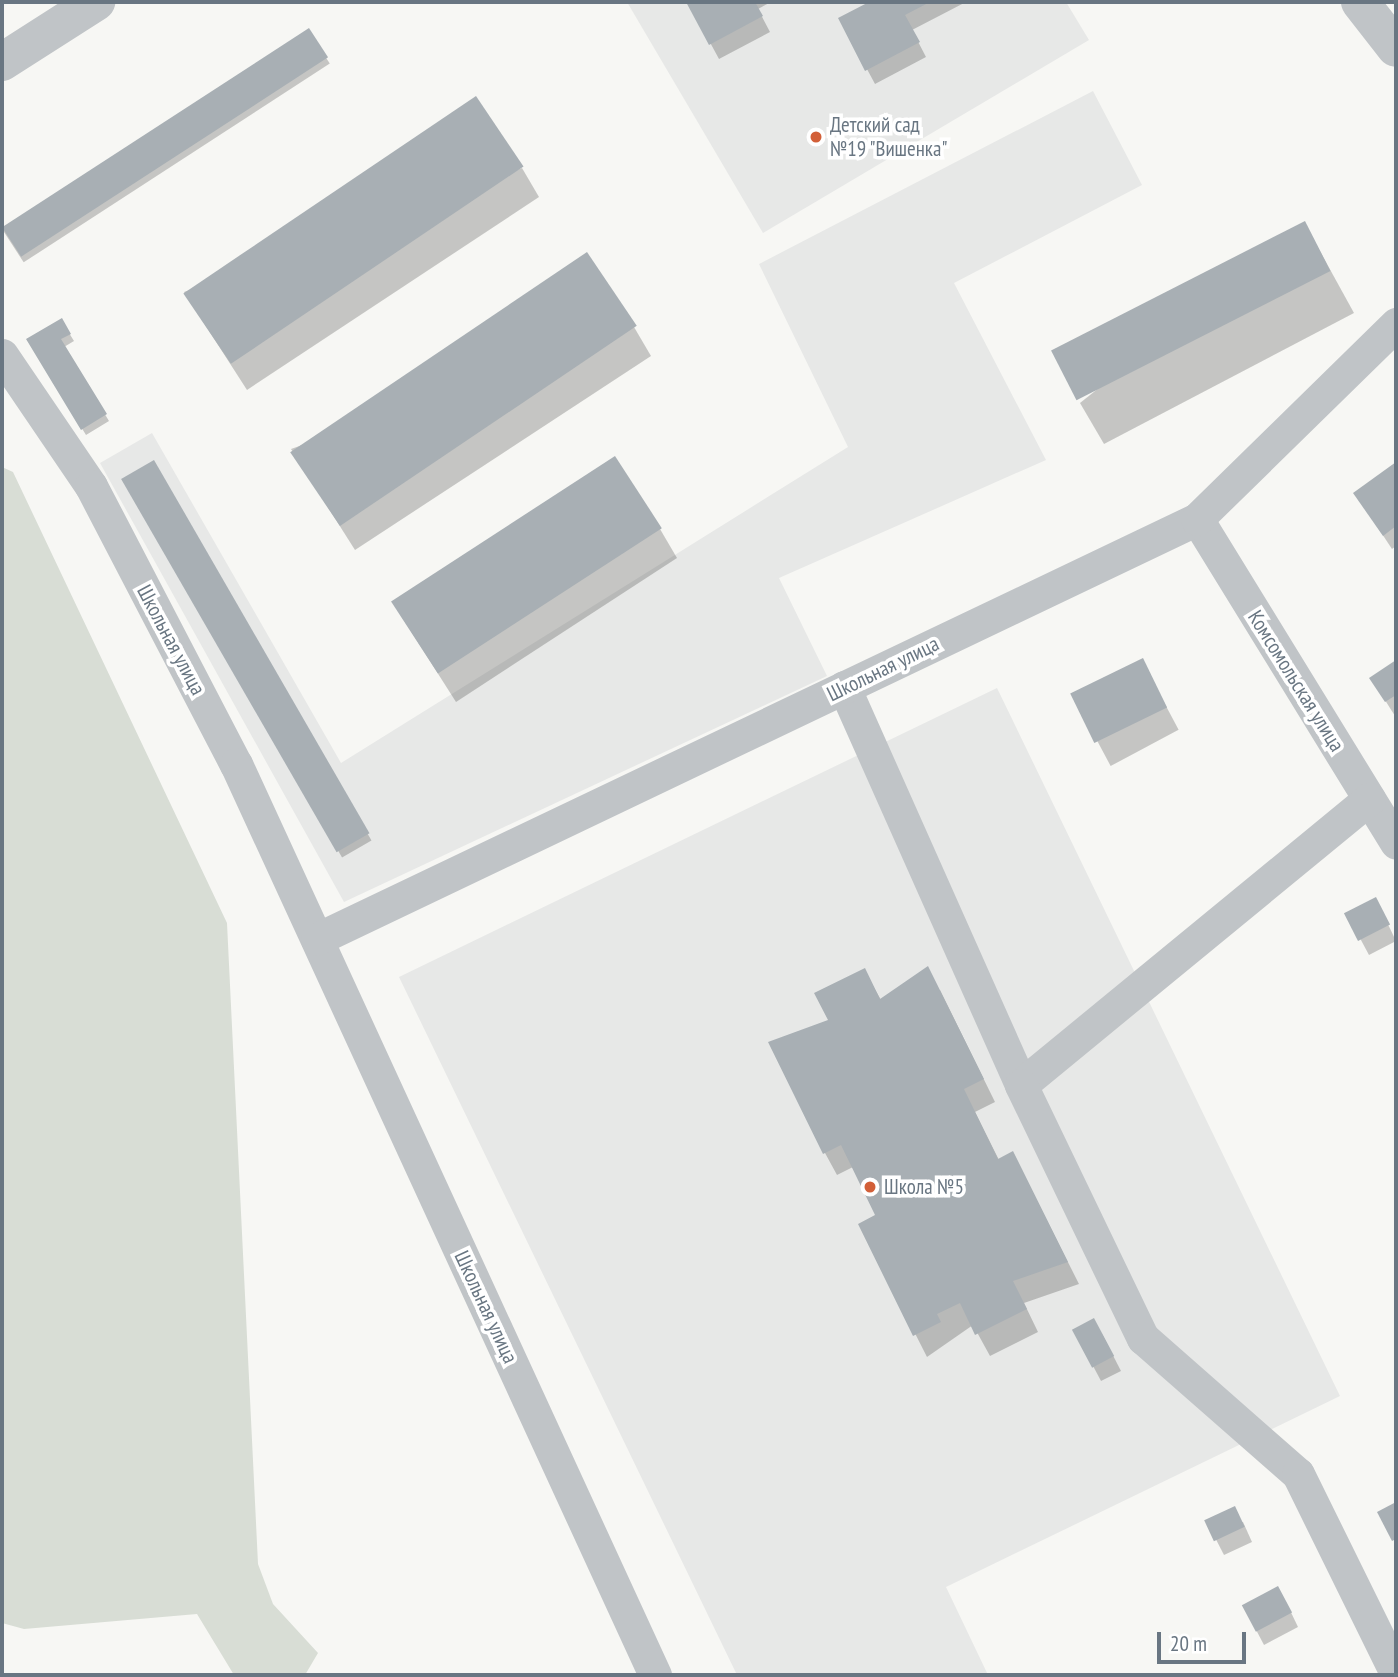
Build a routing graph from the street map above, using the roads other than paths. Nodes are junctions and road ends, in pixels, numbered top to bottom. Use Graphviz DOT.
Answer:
graph roads {
  1 [pos="96,2"];
  2 [pos="1360,2"];
  3 [pos="1396,48"];
  4 [pos="2,62"];
  5 [pos="1396,324"];
  6 [pos="2,355"];
  7 [pos="1197,519"];
  8 [pos="844,687"];
  9 [pos="1369,799"];
  10 [pos="1396,844"];
  11 [pos="317,939"];
  12 [pos="1021,1085"];
  13 [pos="1396,1673"];
  14 [pos="655,1675"];
  1 -- 4 [label="street"];
  2 -- 3 [label="street"];
  5 -- 7 [label="street, Школьная улица"];
  6 -- 11 [label="street, Школьная улица"];
  7 -- 8 [label="street, Школьная улица"];
  7 -- 9 [label="street, Комсомольская улица"];
  8 -- 11 [label="street, Школьная улица"];
  8 -- 12 [label="street"];
  9 -- 10 [label="street, Комсомольская улица"];
  9 -- 12 [label="street"];
  11 -- 14 [label="street, Школьная улица"];
  12 -- 13 [label="street"];
}
